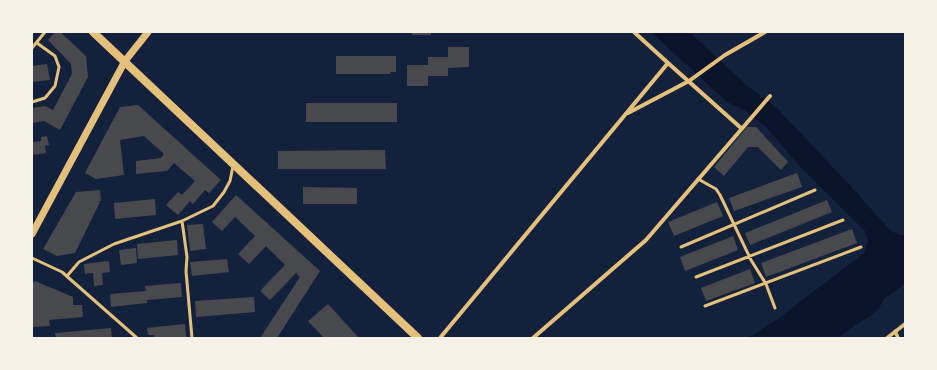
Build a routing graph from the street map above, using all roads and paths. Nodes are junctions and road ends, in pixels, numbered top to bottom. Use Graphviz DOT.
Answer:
graph roads {
  1 [pos="45,32"];
  2 [pos="93,32"];
  3 [pos="148,32"];
  4 [pos="634,32"];
  5 [pos="765,32"];
  6 [pos="36,43"];
  7 [pos="32,48"];
  8 [pos="125,61"];
  9 [pos="668,63"];
  10 [pos="689,81"];
  11 [pos="770,96"];
  12 [pos="32,102"];
  13 [pos="626,114"];
  14 [pos="742,128"];
  15 [pos="233,163"];
  16 [pos="698,179"];
  17 [pos="815,190"];
  18 [pos="843,220"];
  19 [pos="182,221"];
  20 [pos="734,224"];
  21 [pos="32,234"];
  22 [pos="680,247"];
  23 [pos="860,247"];
  24 [pos="750,257"];
  25 [pos="32,258"];
  26 [pos="67,276"];
  27 [pos="696,277"];
  28 [pos="766,284"];
  29 [pos="705,306"];
  30 [pos="775,308"];
  31 [pos="905,324"];
  32 [pos="895,331"];
  33 [pos="136,338"];
  34 [pos="192,338"];
  35 [pos="418,338"];
  36 [pos="440,338"];
  37 [pos="533,338"];
  38 [pos="887,338"];
  39 [pos="898,338"];
  1 -- 6 [label="lane"];
  2 -- 8 [label="main road"];
  3 -- 8 [label="street"];
  4 -- 9 [label="street"];
  5 -- 10 [label="street"];
  6 -- 7 [label="lane"];
  6 -- 12 [label="lane"];
  8 -- 15 [label="main road"];
  8 -- 21 [label="street"];
  9 -- 10 [label="street"];
  9 -- 13 [label="street"];
  10 -- 13 [label="street"];
  10 -- 14 [label="street"];
  11 -- 14 [label="street"];
  13 -- 36 [label="street"];
  14 -- 16 [label="street"];
  15 -- 19 [label="lane"];
  15 -- 35 [label="main road"];
  16 -- 20 [label="lane"];
  16 -- 37 [label="street"];
  17 -- 20 [label="lane"];
  18 -- 24 [label="lane"];
  19 -- 26 [label="lane"];
  19 -- 34 [label="lane"];
  20 -- 22 [label="lane"];
  20 -- 24 [label="lane"];
  23 -- 28 [label="lane"];
  24 -- 27 [label="lane"];
  24 -- 28 [label="lane"];
  25 -- 26 [label="lane"];
  26 -- 33 [label="lane"];
  28 -- 29 [label="lane"];
  28 -- 30 [label="lane"];
  31 -- 32 [label="street"];
  32 -- 38 [label="street"];
  32 -- 39 [label="street"];
}
